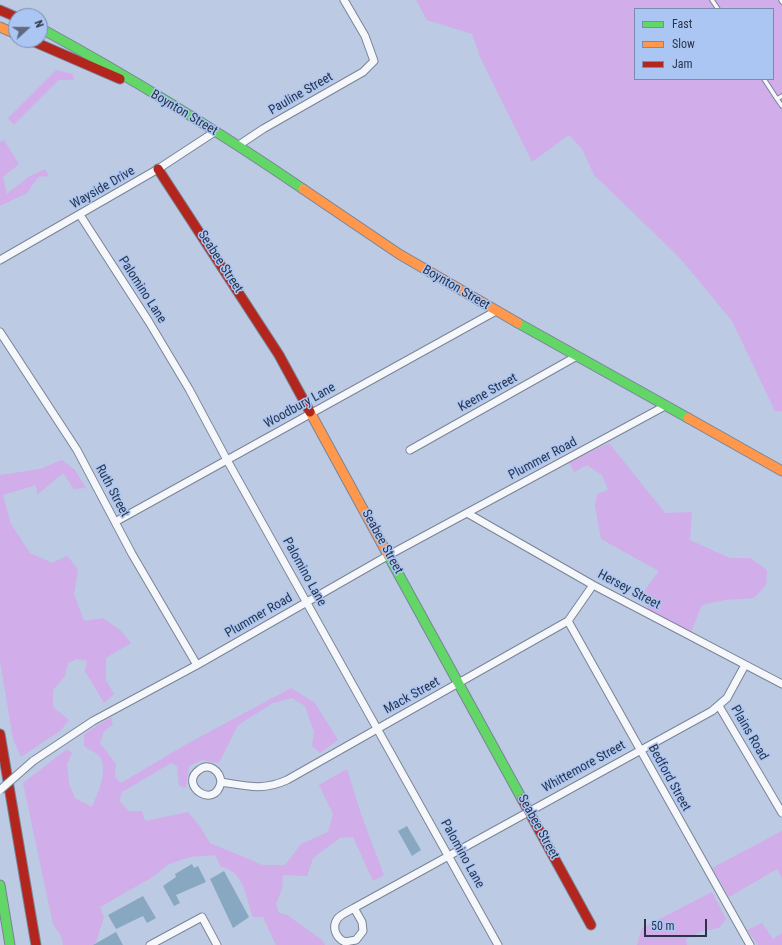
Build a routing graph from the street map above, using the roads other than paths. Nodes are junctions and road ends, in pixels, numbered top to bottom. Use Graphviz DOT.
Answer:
graph roads {
  1 [pos="344,0"];
  2 [pos="48,32"];
  3 [pos="48,48"];
  4 [pos="765,80"];
  5 [pos="141,87"];
  6 [pos="782,96"];
  7 [pos="777,99"];
  8 [pos="782,106"];
  9 [pos="216,131"];
  10 [pos="239,145"];
  11 [pos="158,169"];
  12 [pos="80,215"];
  13 [pos="0,260"];
  14 [pos="496,311"];
  15 [pos="0,332"];
  16 [pos="577,356"];
  17 [pos="665,406"];
  18 [pos="312,413"];
  19 [pos="410,450"];
  20 [pos="227,460"];
  21 [pos="782,471"];
  22 [pos="467,513"];
  23 [pos="115,522"];
  24 [pos="389,555"];
  25 [pos="593,585"];
  26 [pos="307,602"];
  27 [pos="568,622"];
  28 [pos="197,665"];
  29 [pos="745,665"];
  30 [pos="459,683"];
  31 [pos="782,684"];
  32 [pos="719,706"];
  33 [pos="378,729"];
  34 [pos="0,734"];
  35 [pos="640,750"];
  36 [pos="221,782"];
  37 [pos="0,790"];
  38 [pos="529,811"];
  39 [pos="782,813"];
  40 [pos="448,855"];
  41 [pos="0,885"];
  42 [pos="354,908"];
  43 [pos="592,925"];
  44 [pos="10,945"];
  45 [pos="36,945"];
  46 [pos="150,945"];
  47 [pos="217,945"];
  48 [pos="498,945"];
  49 [pos="750,945"];
  1 -- 10 [label="street, Pauline Street"];
  2 -- 5 [label="main road, Boynton Street"];
  3 -- 5 [label="main road, Boynton Street"];
  4 -- 7 [label="lane"];
  5 -- 9 [label="main road, Boynton Street"];
  6 -- 7 [label="lane"];
  7 -- 8 [label="lane"];
  9 -- 10 [label="main road, Boynton Street"];
  9 -- 11 [label="street, Wayside Drive"];
  10 -- 14 [label="main road, Boynton Street"];
  11 -- 12 [label="street, Wayside Drive"];
  11 -- 18 [label="main road, Seabee Street"];
  12 -- 13 [label="street, Wayside Drive"];
  12 -- 20 [label="street, Palomino Lane"];
  14 -- 16 [label="main road, Boynton Street"];
  14 -- 18 [label="street, Woodbury Lane"];
  15 -- 23 [label="street, Ruth Street"];
  16 -- 17 [label="main road, Boynton Street"];
  16 -- 19 [label="street, Keene Street"];
  17 -- 21 [label="main road, Boynton Street"];
  17 -- 22 [label="street, Plummer Road"];
  18 -- 20 [label="street, Woodbury Lane"];
  18 -- 24 [label="main road, Seabee Street"];
  20 -- 23 [label="street, Woodbury Lane"];
  20 -- 26 [label="street, Palomino Lane"];
  22 -- 24 [label="street, Plummer Road"];
  22 -- 25 [label="street, Hersey Street"];
  23 -- 28 [label="street, Ruth Street"];
  24 -- 26 [label="street, Plummer Road"];
  24 -- 30 [label="main road, Seabee Street"];
  25 -- 27 [label="street, Mack Street"];
  25 -- 29 [label="street, Hersey Street"];
  26 -- 28 [label="street, Plummer Road"];
  26 -- 33 [label="street, Palomino Lane"];
  27 -- 30 [label="street, Mack Street"];
  27 -- 35 [label="street, Bedford Street"];
  28 -- 37 [label="street, Plummer Road, bridge"];
  29 -- 31 [label="street, Hersey Street"];
  29 -- 32 [label="street, Whittemore Street"];
  30 -- 33 [label="street, Mack Street"];
  30 -- 38 [label="main road, Seabee Street"];
  32 -- 35 [label="street, Whittemore Street"];
  32 -- 39 [label="street, Plains Road"];
  33 -- 36 [label="street, Mack Street"];
  33 -- 40 [label="street, Palomino Lane"];
  34 -- 45 [label="main road"];
  35 -- 38 [label="street, Whittemore Street"];
  35 -- 49 [label="street, Bedford Street"];
  36 -- 36 [label="street"];
  38 -- 40 [label="street, Whittemore Street"];
  38 -- 43 [label="main road, Seabee Street"];
  40 -- 42 [label="street, Whittemore Street"];
  40 -- 48 [label="street, Palomino Lane"];
  41 -- 44 [label="main road"];
  42 -- 42 [label="street, Whittemore Street"];
  46 -- 47 [label="street"];
}
